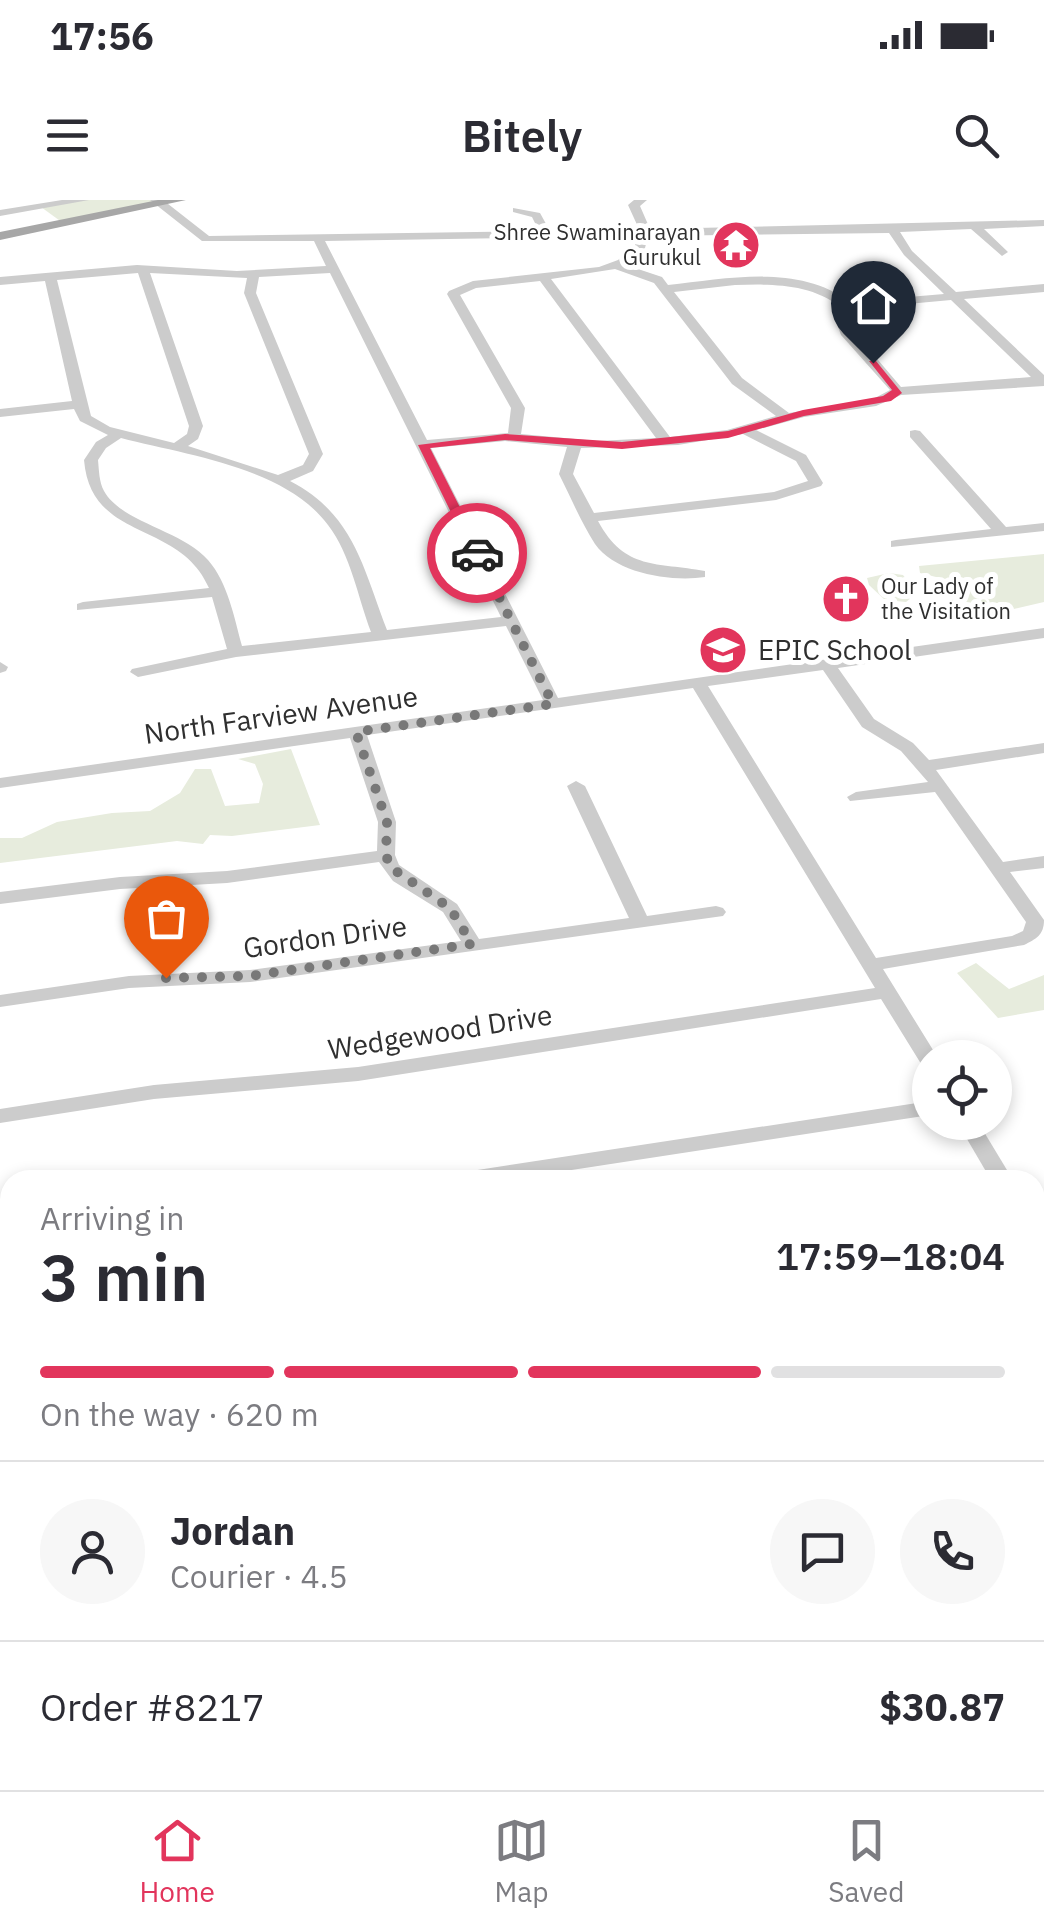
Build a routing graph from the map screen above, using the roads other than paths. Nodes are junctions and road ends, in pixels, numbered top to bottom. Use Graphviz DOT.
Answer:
graph roads {
  1 [pos="82,200"];
  2 [pos="179,200"];
  3 [pos="641,200"];
  4 [pos="44,202"];
  5 [pos="159,202"];
  6 [pos="516,210"];
  7 [pos="0,212"];
  8 [pos="1044,223"];
  9 [pos="974,226"];
  10 [pos="892,229"];
  11 [pos="645,232"];
  12 [pos="546,234"];
  13 [pos="0,236"];
  14 [pos="318,238"];
  15 [pos="206,239"];
  16 [pos="1002,252"];
  17 [pos="615,265"];
  18 [pos="143,269"];
  19 [pos="334,269"];
  20 [pos="184,271"];
  21 [pos="253,275"];
  22 [pos="50,276"];
  23 [pos="543,277"];
  24 [pos="0,280"];
  25 [pos="1044,288"];
  26 [pos="666,289"];
  27 [pos="954,296"];
  28 [pos="848,306"];
  29 [pos="1043,381"];
  30 [pos="898,391"];
  31 [pos="78,404"];
  32 [pos="0,413"];
  33 [pos="786,417"];
  34 [pos="745,430"];
  35 [pos="119,434"];
  36 [pos="914,434"];
  37 [pos="514,438"];
  38 [pos="666,442"];
  39 [pos="576,443"];
  40 [pos="423,445"];
  41 [pos="175,449"];
  42 [pos="278,481"];
  43 [pos="588,518"];
  44 [pos="1044,527"];
  45 [pos="1002,532"];
  46 [pos="896,544"];
  47 [pos="700,574"];
  48 [pos="216,592"];
  49 [pos="83,607"];
  50 [pos="511,621"];
  51 [pos="1044,632"];
  52 [pos="381,636"];
  53 [pos="236,652"];
  54 [pos="828,664"];
  55 [pos="138,672"];
  56 [pos="698,684"];
  57 [pos="553,704"];
  58 [pos="356,732"];
  59 [pos="1044,748"];
  60 [pos="925,766"];
  61 [pos="0,783"];
  62 [pos="576,786"];
  63 [pos="940,786"];
  64 [pos="856,797"];
  65 [pos="386,855"];
  66 [pos="1044,862"];
  67 [pos="999,868"];
  68 [pos="0,898"];
  69 [pos="716,912"];
  70 [pos="640,922"];
  71 [pos="472,944"];
  72 [pos="872,965"];
  73 [pos="888,992"];
  74 [pos="0,1001"];
  75 [pos="917,1040"];
  76 [pos="912,1111"];
  77 [pos="0,1116"];
  78 [pos="978,1140"];
  79 [pos="524,1170"];
  80 [pos="996,1170"];
  1 -- 4 [label="street"];
  2 -- 5 [label="main road"];
  3 -- 11 [label="street"];
  4 -- 7 [label="street"];
  5 -- 13 [label="main road"];
  5 -- 15 [label="street"];
  6 -- 12 [label="street"];
  8 -- 9 [label="street"];
  9 -- 10 [label="street"];
  9 -- 16 [label="street"];
  10 -- 11 [label="street"];
  10 -- 27 [label="street"];
  11 -- 12 [label="street"];
  11 -- 17 [label="street"];
  12 -- 14 [label="street"];
  14 -- 15 [label="street"];
  14 -- 19 [label="street"];
  15 -- 20 [label="street"];
  17 -- 23 [label="street"];
  17 -- 26 [label="street"];
  18 -- 20 [label="street"];
  18 -- 22 [label="street"];
  18 -- 41 [label="street"];
  19 -- 21 [label="street"];
  19 -- 40 [label="street"];
  20 -- 21 [label="street"];
  21 -- 42 [label="street"];
  22 -- 24 [label="street"];
  22 -- 31 [label="street"];
  23 -- 37 [label="street"];
  23 -- 38 [label="street"];
  25 -- 27 [label="street"];
  26 -- 28 [label="street"];
  26 -- 33 [label="street"];
  27 -- 28 [label="street"];
  27 -- 29 [label="street"];
  28 -- 30 [label="street"];
  29 -- 30 [label="street"];
  30 -- 33 [label="street"];
  31 -- 32 [label="street"];
  31 -- 35 [label="street"];
  33 -- 34 [label="street"];
  34 -- 38 [label="street"];
  34 -- 43 [label="street"];
  35 -- 41 [label="street"];
  35 -- 48 [label="street"];
  36 -- 45 [label="street"];
  37 -- 39 [label="street"];
  37 -- 40 [label="street"];
  38 -- 39 [label="street"];
  39 -- 43 [label="street"];
  40 -- 50 [label="street"];
  41 -- 42 [label="street"];
  42 -- 52 [label="street"];
  43 -- 47 [label="street"];
  44 -- 45 [label="street"];
  45 -- 46 [label="street"];
  48 -- 49 [label="street"];
  48 -- 53 [label="street"];
  50 -- 52 [label="street"];
  50 -- 57 [label="street"];
  51 -- 54 [label="street, North Farview Avenue"];
  52 -- 53 [label="street"];
  53 -- 55 [label="street"];
  54 -- 56 [label="street, North Farview Avenue"];
  54 -- 60 [label="street"];
  56 -- 57 [label="street, North Farview Avenue"];
  56 -- 72 [label="street"];
  57 -- 58 [label="street, North Farview Avenue"];
  58 -- 61 [label="street, North Farview Avenue"];
  58 -- 65 [label="street"];
  59 -- 60 [label="street"];
  60 -- 63 [label="street"];
  62 -- 70 [label="street"];
  63 -- 64 [label="street"];
  63 -- 67 [label="street"];
  65 -- 68 [label="street"];
  65 -- 71 [label="street"];
  66 -- 67 [label="street"];
  67 -- 72 [label="street"];
  69 -- 70 [label="street, Gordon Drive"];
  70 -- 71 [label="street, Gordon Drive"];
  71 -- 74 [label="street, Gordon Drive"];
  72 -- 73 [label="street"];
  73 -- 75 [label="street"];
  73 -- 77 [label="street, Wedgewood Drive"];
  76 -- 79 [label="street"];
  78 -- 80 [label="street"];
}
